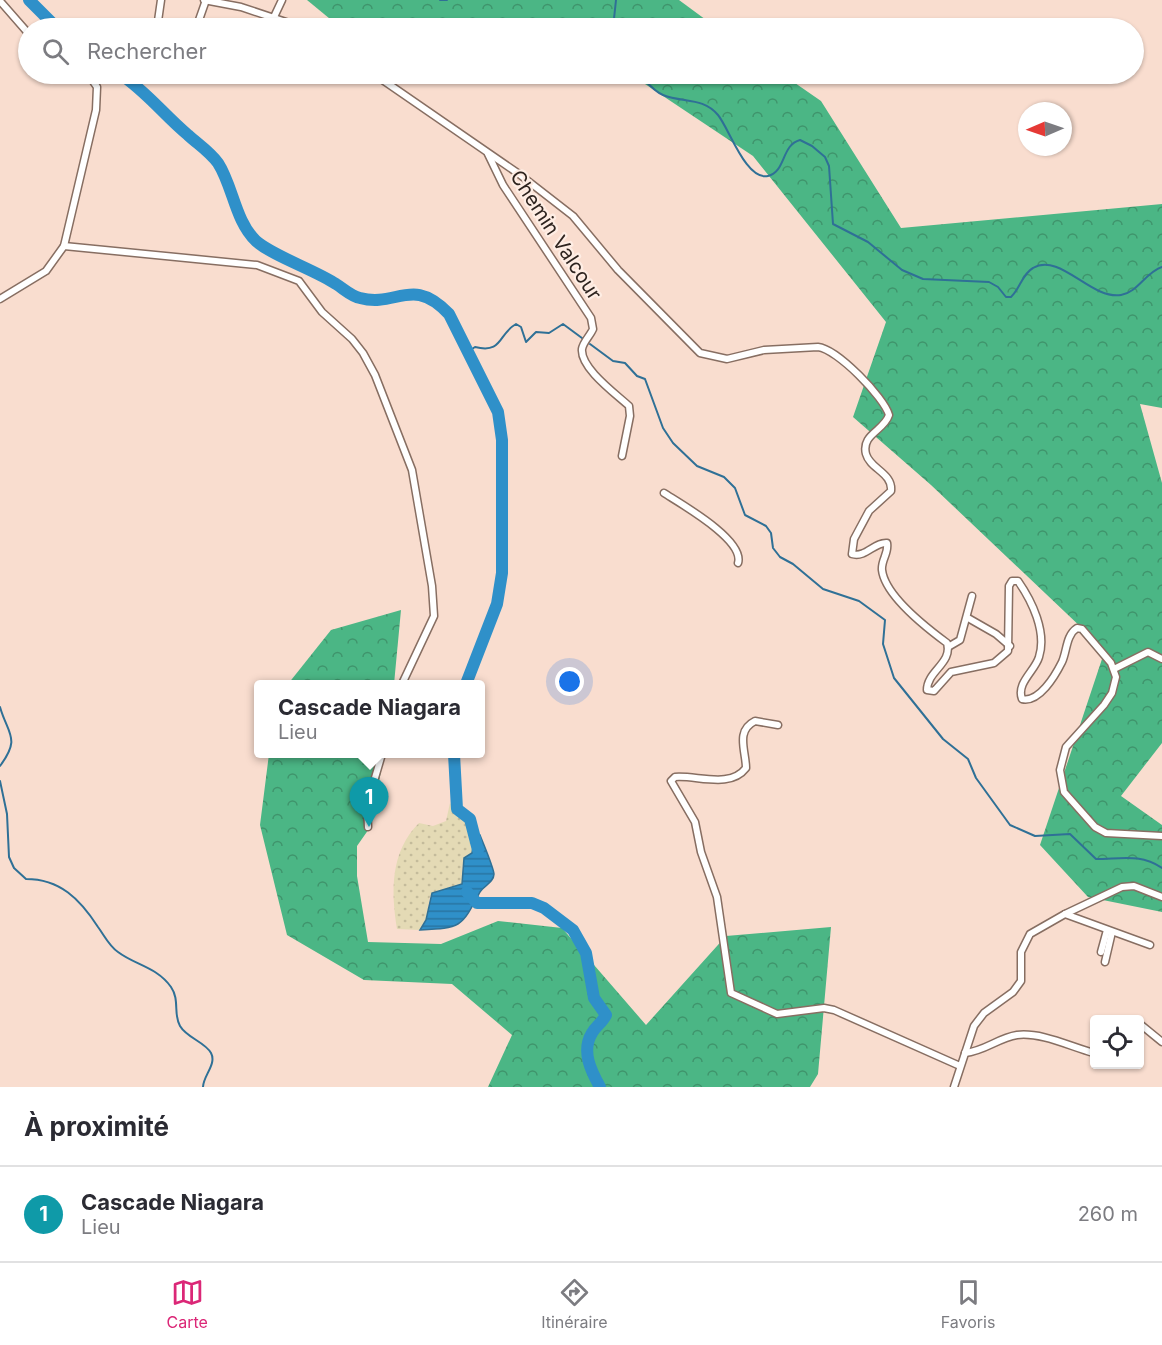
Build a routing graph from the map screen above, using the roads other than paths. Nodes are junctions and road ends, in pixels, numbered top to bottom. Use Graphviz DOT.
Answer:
graph roads {
  1 [pos="161,0"];
  2 [pos="205,0"];
  3 [pos="282,0"];
  4 [pos="0,1"];
  5 [pos="222,1"];
  6 [pos="0,13"];
  7 [pos="11,15"];
  8 [pos="274,17"];
  9 [pos="158,18"];
  10 [pos="200,18"];
  11 [pos="18,22"];
  12 [pos="95,84"];
  13 [pos="388,84"];
  14 [pos="488,153"];
  15 [pos="64,246"];
  16 [pos="0,299"];
  17 [pos="622,456"];
  18 [pos="664,494"];
  19 [pos="738,563"];
  20 [pos="972,596"];
  21 [pos="968,618"];
  22 [pos="1010,646"];
  23 [pos="948,647"];
  24 [pos="1162,659"];
  25 [pos="1114,669"];
  26 [pos="404,680"];
  27 [pos="778,725"];
  28 [pos="381,758"];
  29 [pos="369,827"];
  30 [pos="1162,836"];
  31 [pos="1162,897"];
  32 [pos="1065,914"];
  33 [pos="1110,931"];
  34 [pos="1150,945"];
  35 [pos="1101,952"];
  36 [pos="1105,962"];
  37 [pos="1144,1027"];
  38 [pos="1162,1042"];
  39 [pos="1090,1052"];
  40 [pos="965,1053"];
  41 [pos="960,1066"];
  42 [pos="954,1087"];
  1 -- 9 [label="street"];
  2 -- 5 [label="street"];
  2 -- 10 [label="street"];
  3 -- 8 [label="street"];
  4 -- 7 [label="street"];
  5 -- 8 [label="street"];
  6 -- 7 [label="street"];
  7 -- 11 [label="street"];
  12 -- 15 [label="street"];
  13 -- 14 [label="street"];
  14 -- 17 [label="street, Chemin Valcour"];
  14 -- 23 [label="street"];
  15 -- 16 [label="street"];
  15 -- 26 [label="street"];
  18 -- 19 [label="street"];
  20 -- 21 [label="street"];
  21 -- 22 [label="street"];
  21 -- 23 [label="street"];
  22 -- 23 [label="street"];
  22 -- 25 [label="street"];
  24 -- 25 [label="street"];
  25 -- 30 [label="street"];
  27 -- 41 [label="street"];
  28 -- 29 [label="street"];
  31 -- 32 [label="street"];
  32 -- 33 [label="street"];
  32 -- 40 [label="street"];
  33 -- 34 [label="street"];
  33 -- 35 [label="street"];
  33 -- 36 [label="street"];
  37 -- 38 [label="street"];
  39 -- 40 [label="street"];
  40 -- 41 [label="street"];
  41 -- 42 [label="street"];
}
